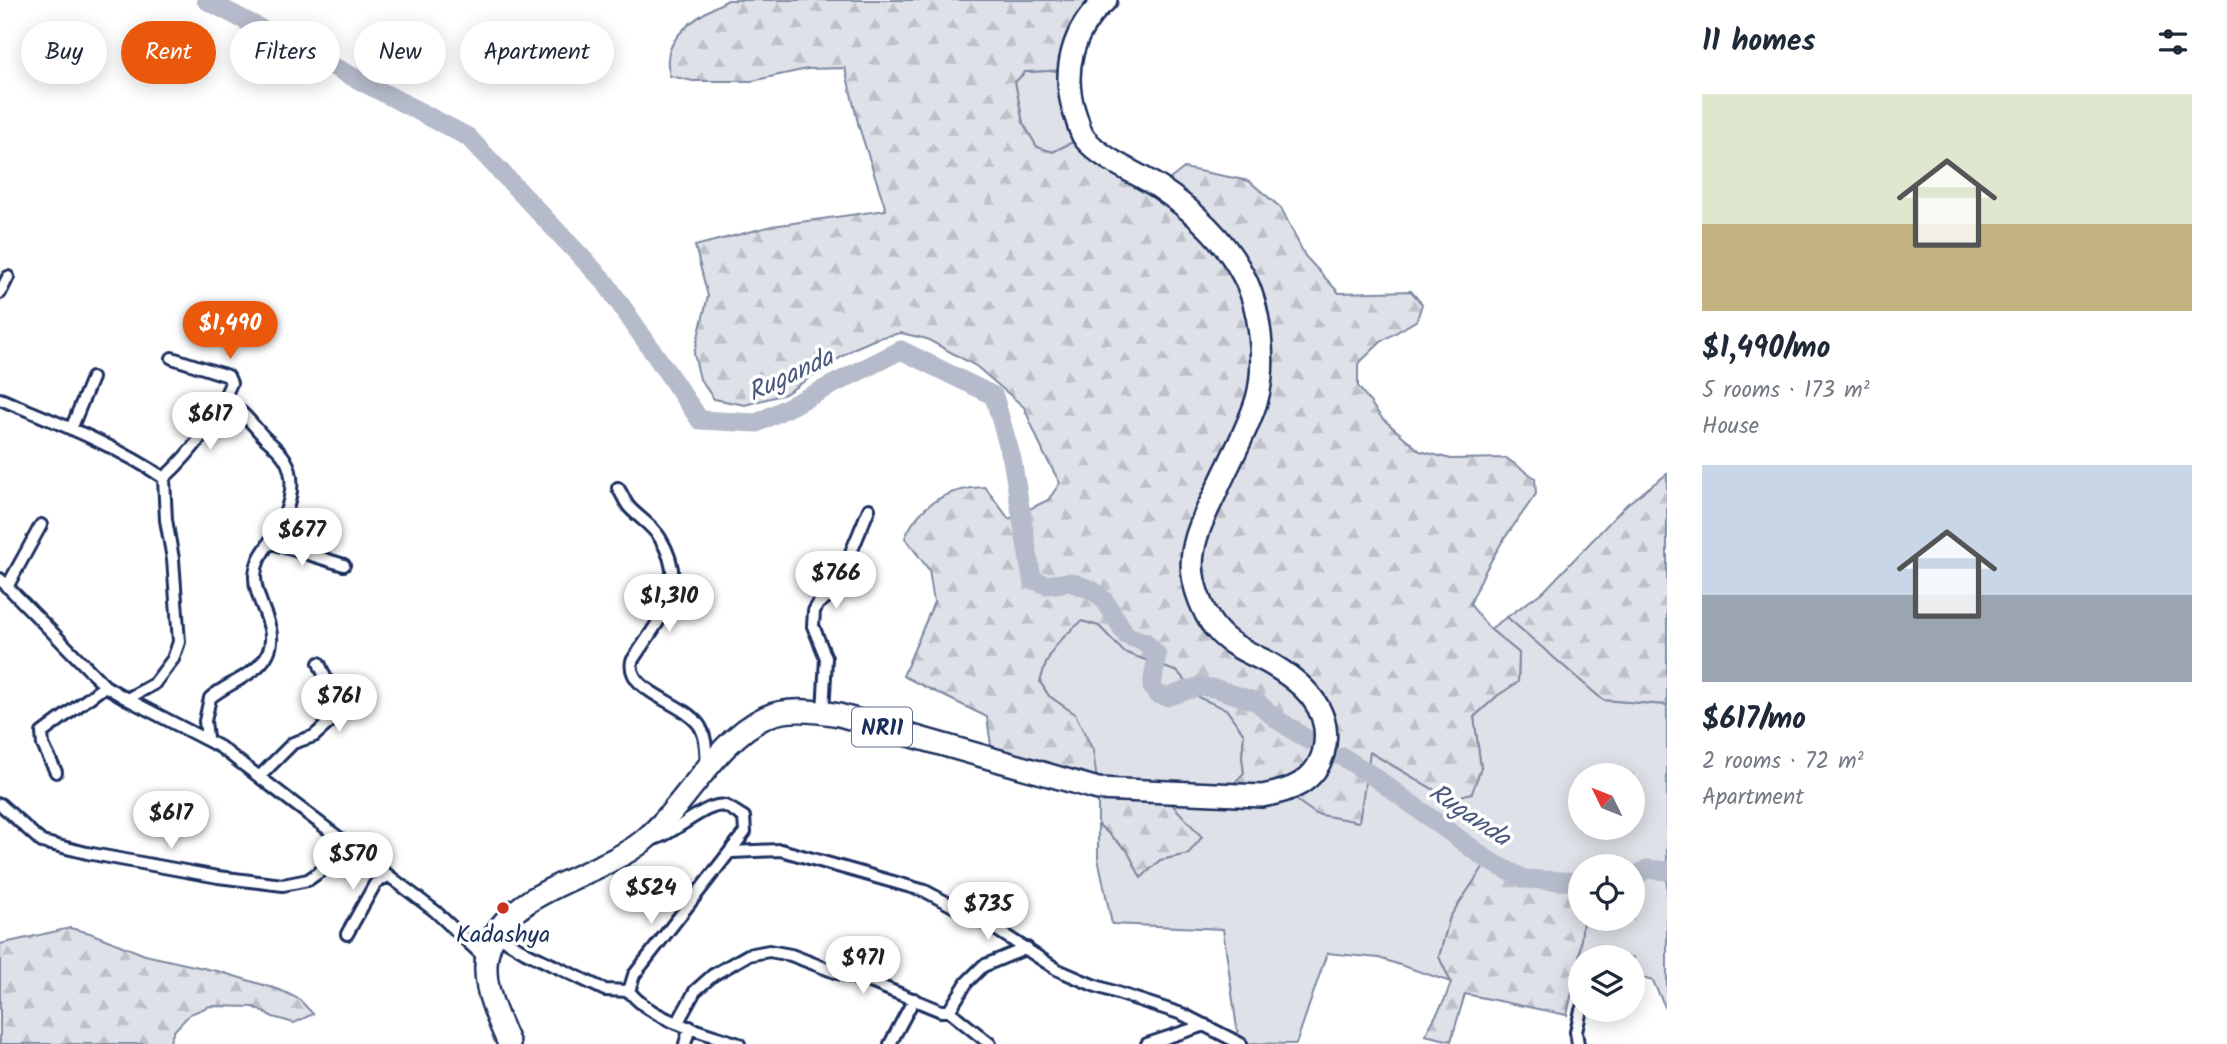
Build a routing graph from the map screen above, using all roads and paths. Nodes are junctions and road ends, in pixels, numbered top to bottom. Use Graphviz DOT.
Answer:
graph roads {
  1 [pos="1106,0"];
  2 [pos="8,277"];
  3 [pos="0,293"];
  4 [pos="172,358"];
  5 [pos="92,377"];
  6 [pos="0,399"];
  7 [pos="224,401"];
  8 [pos="72,429"];
  9 [pos="164,478"];
  10 [pos="618,488"];
  11 [pos="869,509"];
  12 [pos="41,524"];
  13 [pos="270,542"];
  14 [pos="344,565"];
  15 [pos="4,583"];
  16 [pos="319,663"];
  17 [pos="105,686"];
  18 [pos="127,699"];
  19 [pos="824,712"];
  20 [pos="207,738"];
  21 [pos="708,770"];
  22 [pos="57,772"];
  23 [pos="260,776"];
  24 [pos="0,804"];
  25 [pos="644,841"];
  26 [pos="344,843"];
  27 [pos="732,852"];
  28 [pos="387,876"];
  29 [pos="347,934"];
  30 [pos="495,934"];
  31 [pos="1027,948"];
  32 [pos="487,960"];
  33 [pos="629,992"];
  34 [pos="914,999"];
  35 [pos="949,1011"];
  36 [pos="678,1022"];
  37 [pos="1578,1022"];
  38 [pos="1205,1025"];
  39 [pos="690,1027"];
  40 [pos="509,1044"];
  41 [pos="685,1044"];
  42 [pos="739,1044"];
  43 [pos="890,1044"];
  44 [pos="990,1044"];
  45 [pos="1147,1044"];
  46 [pos="1244,1044"];
  47 [pos="1578,1044"];
  1 -- 19 [label="highway, NR11"];
  2 -- 3 [label="street"];
  4 -- 7 [label="street"];
  5 -- 8 [label="street"];
  6 -- 8 [label="street"];
  7 -- 9 [label="street"];
  7 -- 13 [label="street"];
  8 -- 9 [label="street"];
  9 -- 18 [label="street"];
  10 -- 21 [label="street"];
  11 -- 19 [label="street"];
  12 -- 15 [label="street"];
  13 -- 14 [label="street"];
  13 -- 20 [label="street"];
  15 -- 17 [label="street"];
  16 -- 23 [label="street"];
  17 -- 18 [label="street"];
  17 -- 22 [label="street"];
  18 -- 20 [label="street"];
  19 -- 21 [label="highway, NR11"];
  20 -- 23 [label="street"];
  21 -- 25 [label="highway, NR11"];
  23 -- 26 [label="street"];
  24 -- 26 [label="street"];
  25 -- 27 [label="street"];
  25 -- 30 [label="highway, NR11"];
  26 -- 28 [label="street"];
  27 -- 31 [label="street"];
  27 -- 33 [label="street"];
  28 -- 29 [label="street"];
  28 -- 32 [label="street"];
  30 -- 32 [label="highway, NR11"];
  30 -- 33 [label="street"];
  31 -- 35 [label="street"];
  31 -- 38 [label="street"];
  32 -- 40 [label="highway, NR11"];
  33 -- 36 [label="street"];
  34 -- 35 [label="street"];
  34 -- 36 [label="street"];
  34 -- 43 [label="street"];
  35 -- 44 [label="street"];
  36 -- 39 [label="street"];
  37 -- 47 [label="street"];
  38 -- 45 [label="street"];
  38 -- 46 [label="street"];
  39 -- 41 [label="street"];
  39 -- 42 [label="street"];
}
